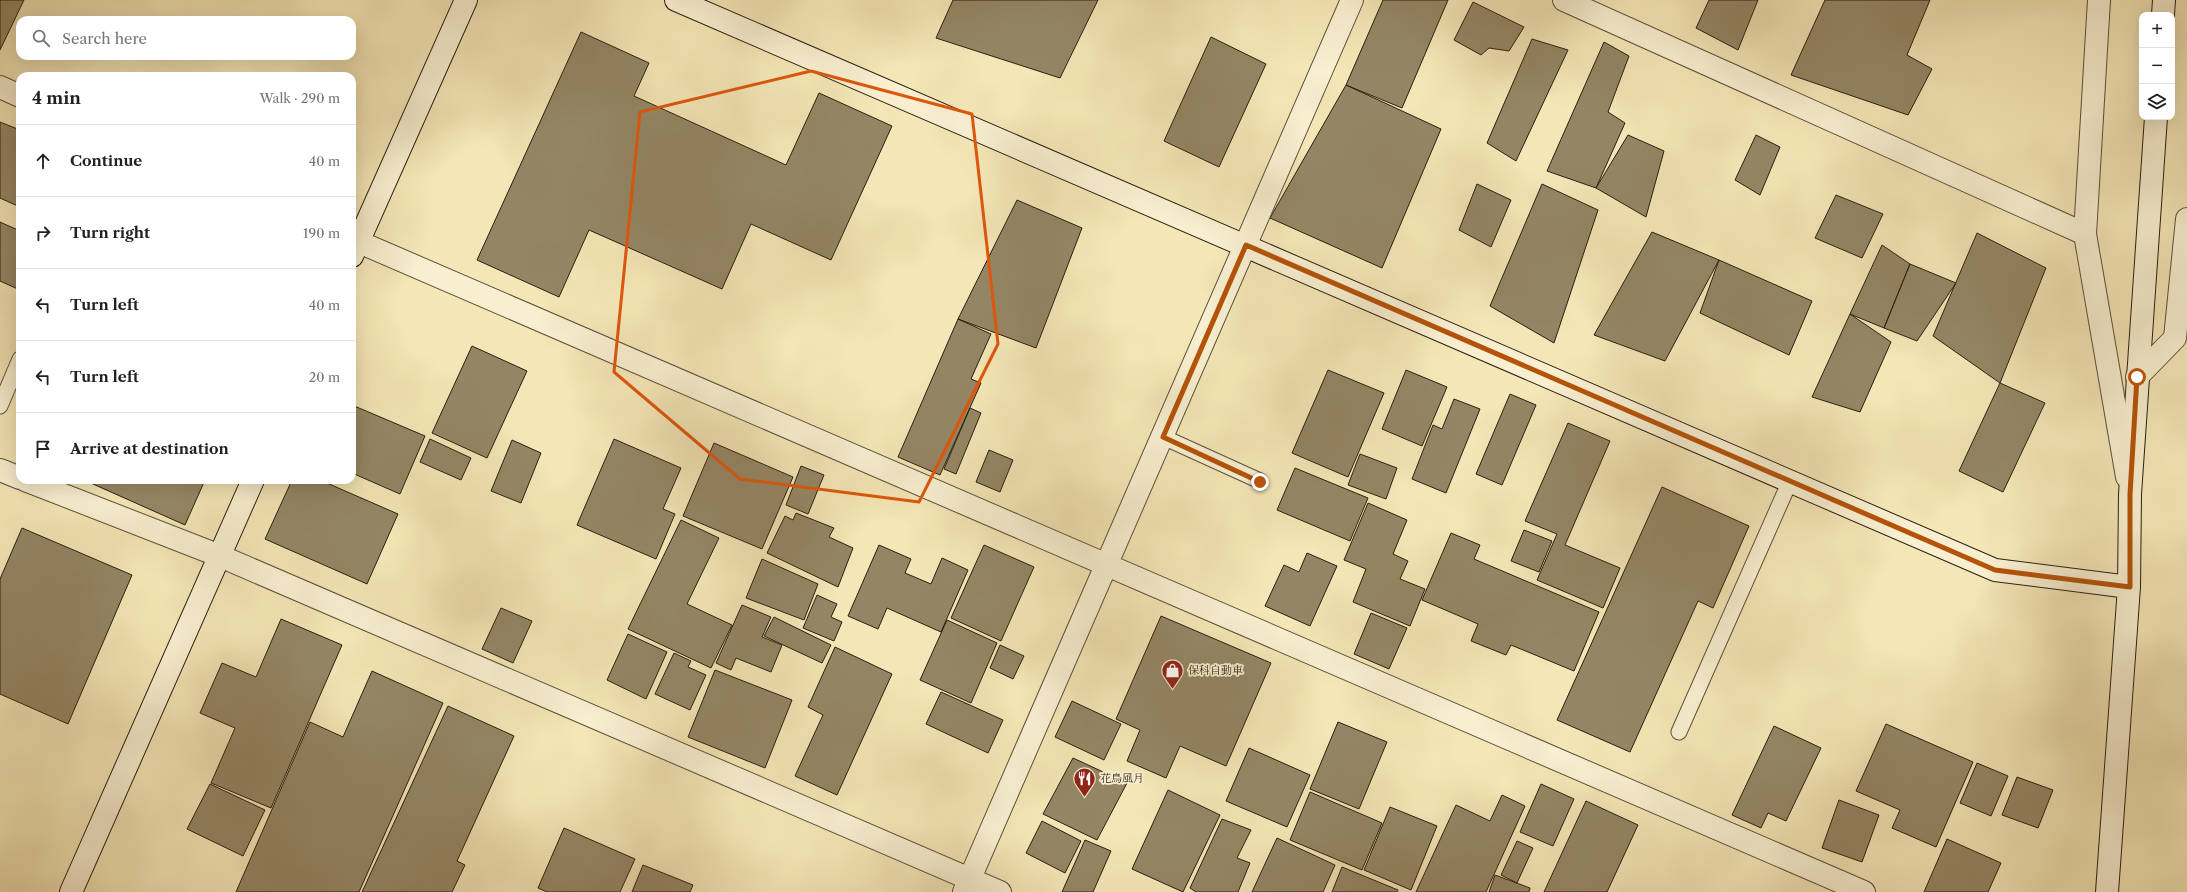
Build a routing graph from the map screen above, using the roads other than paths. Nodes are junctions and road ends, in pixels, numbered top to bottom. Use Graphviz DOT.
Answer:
graph roads {
  1 [pos="466,0"];
  2 [pos="676,0"];
  3 [pos="1352,0"];
  4 [pos="1564,0"];
  5 [pos="2098,0"];
  6 [pos="2164,0"];
  7 [pos="2163,12"];
  8 [pos="0,87"];
  9 [pos="16,94"];
  10 [pos="2156,120"];
  11 [pos="2187,219"];
  12 [pos="2085,234"];
  13 [pos="356,242"];
  14 [pos="1246,245"];
  15 [pos="356,247"];
  16 [pos="16,368"];
  17 [pos="2137,377"];
  18 [pos="0,406"];
  19 [pos="1163,437"];
  20 [pos="0,470"];
  21 [pos="16,476"];
  22 [pos="1790,481"];
  23 [pos="1260,482"];
  24 [pos="35,484"];
  25 [pos="251,484"];
  26 [pos="2130,494"];
  27 [pos="220,556"];
  28 [pos="1107,565"];
  29 [pos="2130,587"];
  30 [pos="1679,732"];
  31 [pos="967,885"];
  32 [pos="71,892"];
  33 [pos="1000,892"];
  34 [pos="1864,892"];
  35 [pos="2108,892"];
  1 -- 13 [label="street"];
  2 -- 14 [label="street"];
  3 -- 14 [label="street"];
  4 -- 12 [label="street"];
  5 -- 12 [label="street"];
  6 -- 7 [label="street"];
  8 -- 9 [label="street"];
  10 -- 17 [label="street"];
  11 -- 17 [label="street"];
  12 -- 26 [label="street"];
  14 -- 19 [label="street"];
  14 -- 22 [label="street"];
  15 -- 28 [label="street"];
  16 -- 18 [label="lane"];
  17 -- 26 [label="street"];
  19 -- 23 [label="lane"];
  19 -- 28 [label="street"];
  20 -- 21 [label="street"];
  22 -- 29 [label="street"];
  22 -- 30 [label="lane"];
  24 -- 27 [label="street"];
  25 -- 27 [label="street"];
  26 -- 29 [label="street"];
  27 -- 31 [label="street"];
  27 -- 32 [label="street"];
  28 -- 31 [label="street"];
  28 -- 34 [label="street"];
  29 -- 35 [label="street"];
  31 -- 33 [label="street"];
}
